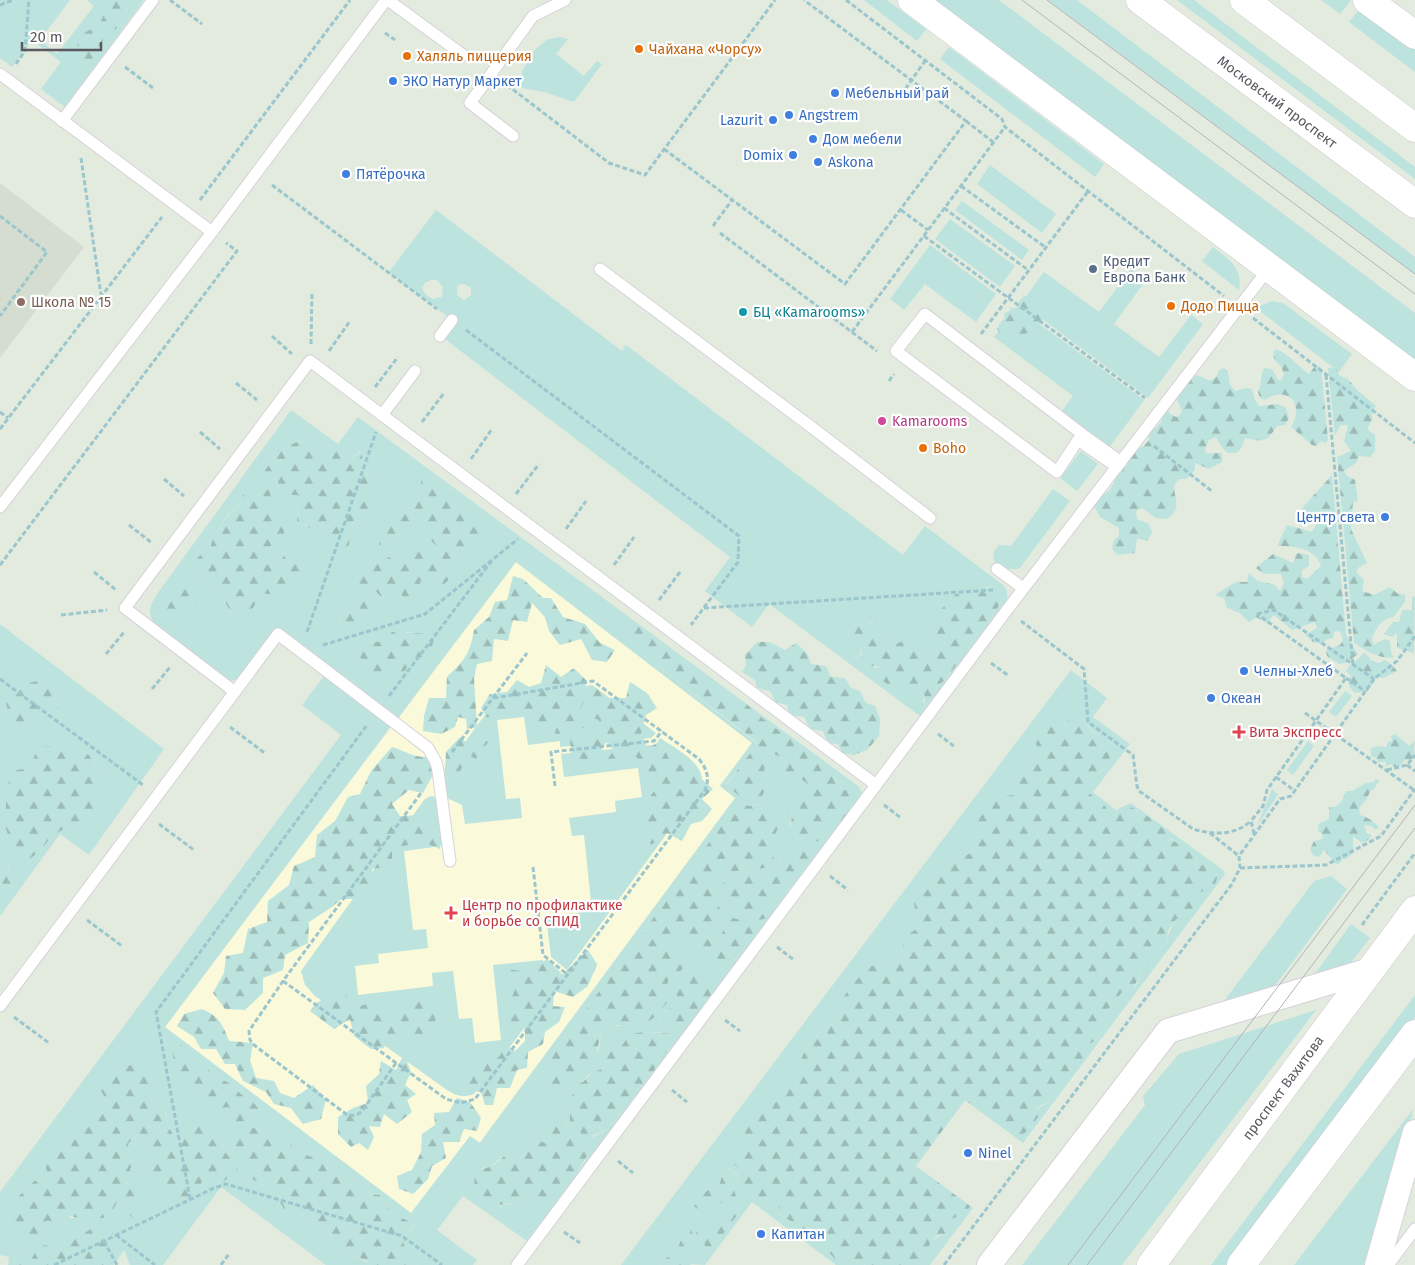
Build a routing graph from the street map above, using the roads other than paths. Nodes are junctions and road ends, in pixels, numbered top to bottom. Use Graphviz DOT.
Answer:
graph roads {
  1 [pos="153,0"];
  2 [pos="387,0"];
  3 [pos="566,0"];
  4 [pos="912,0"];
  5 [pos="1140,0"];
  6 [pos="1244,0"];
  7 [pos="1367,0"];
  8 [pos="1415,35"];
  9 [pos="463,54"];
  10 [pos="3,76"];
  11 [pos="62,121"];
  12 [pos="1415,128"];
  13 [pos="513,136"];
  14 [pos="1415,204"];
  15 [pos="212,232"];
  16 [pos="1268,268"];
  17 [pos="600,269"];
  18 [pos="452,320"];
  19 [pos="440,336"];
  20 [pos="415,370"];
  21 [pos="1415,377"];
  22 [pos="382,415"];
  23 [pos="1084,440"];
  24 [pos="1119,464"];
  25 [pos="0,507"];
  26 [pos="930,518"];
  27 [pos="997,569"];
  28 [pos="1023,588"];
  29 [pos="235,692"];
  30 [pos="876,785"];
  31 [pos="450,861"];
  32 [pos="1415,910"];
  33 [pos="1370,970"];
  34 [pos="4,1009"];
  35 [pos="1415,1034"];
  36 [pos="1415,1133"];
  37 [pos="1415,1228"];
  38 [pos="517,1265"];
  39 [pos="989,1265"];
  40 [pos="1151,1265"];
  41 [pos="1241,1265"];
  42 [pos="1377,1265"];
  43 [pos="1388,1265"];
  1 -- 11 [label="lane"];
  2 -- 9 [label="lane"];
  2 -- 15 [label="lane"];
  3 -- 13 [label="lane"];
  4 -- 16 [label="main road"];
  5 -- 14 [label="main road, Московский проспект"];
  6 -- 12 [label="main road"];
  7 -- 8 [label="main road"];
  10 -- 11 [label="lane"];
  11 -- 15 [label="lane"];
  15 -- 25 [label="lane"];
  16 -- 21 [label="main road"];
  16 -- 24 [label="lane"];
  17 -- 26 [label="lane"];
  18 -- 19 [label="lane"];
  20 -- 22 [label="lane"];
  22 -- 29 [label="lane"];
  22 -- 30 [label="lane"];
  23 -- 23 [label="lane"];
  23 -- 24 [label="lane"];
  24 -- 28 [label="lane"];
  27 -- 28 [label="lane"];
  28 -- 30 [label="lane"];
  29 -- 31 [label="lane"];
  29 -- 34 [label="lane"];
  30 -- 38 [label="lane"];
  32 -- 33 [label="main road, проспект Вахитова"];
  33 -- 39 [label="street"];
  33 -- 40 [label="main road, проспект Вахитова"];
  35 -- 41 [label="main road"];
  36 -- 42 [label="street"];
  37 -- 43 [label="lane"];
}
